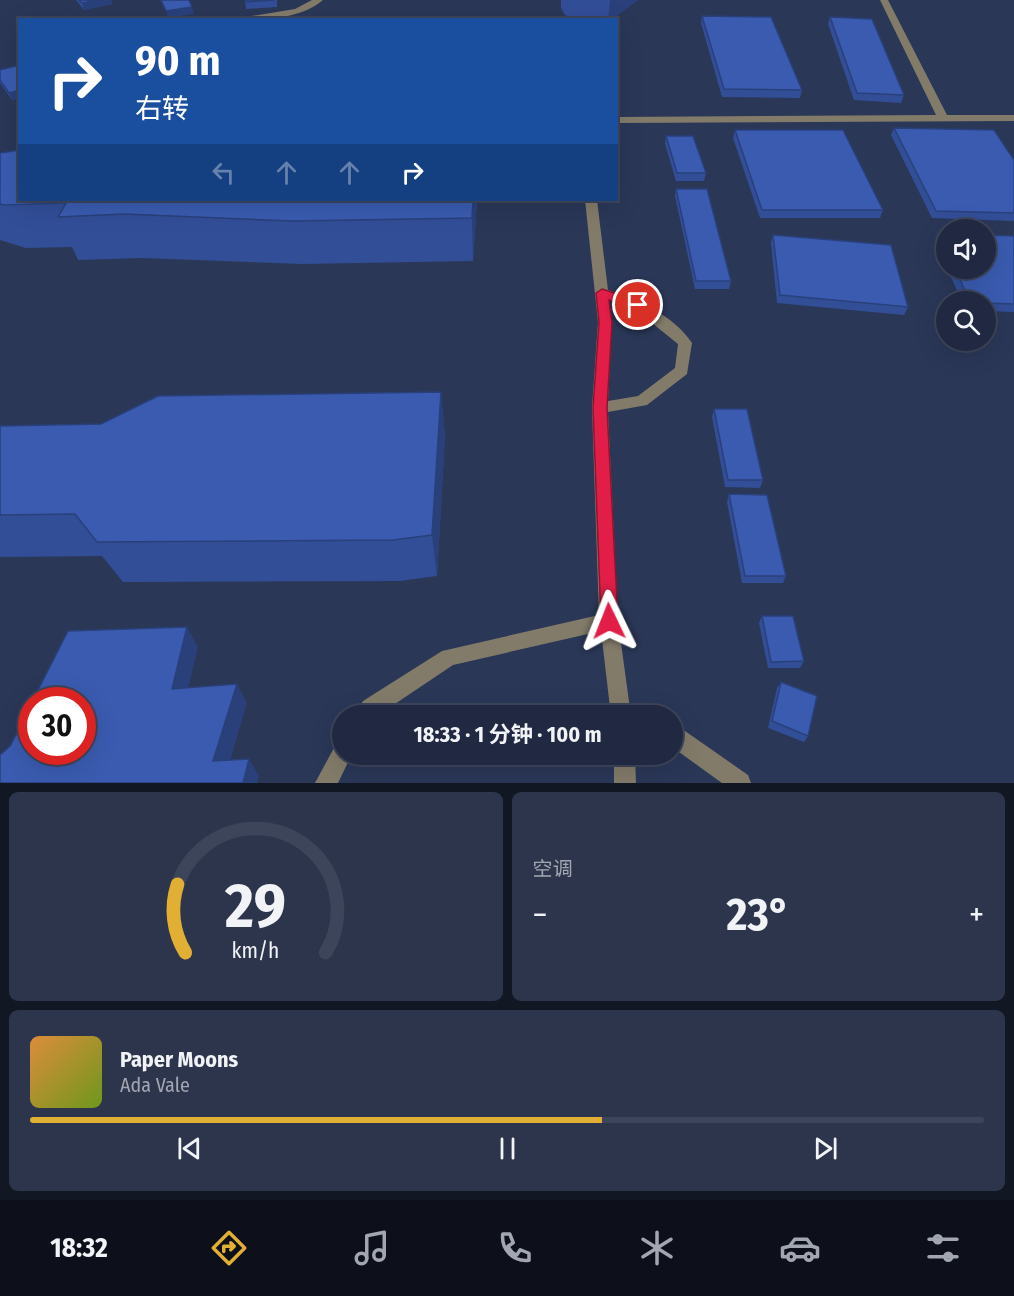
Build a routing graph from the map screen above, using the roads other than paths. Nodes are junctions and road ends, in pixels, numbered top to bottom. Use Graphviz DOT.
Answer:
graph roads {
  1 [pos="319,0"];
  2 [pos="884,0"];
  3 [pos="246,18"];
  4 [pos="942,118"];
  5 [pos="1014,118"];
  6 [pos="618,120"];
  7 [pos="591,201"];
  8 [pos="602,293"];
  9 [pos="600,408"];
  10 [pos="609,621"];
  11 [pos="375,705"];
  12 [pos="620,705"];
  13 [pos="683,742"];
  14 [pos="336,765"];
  15 [pos="624,765"];
  16 [pos="326,783"];
  17 [pos="625,783"];
  18 [pos="741,783"];
  1 -- 3 [label="street"];
  2 -- 4 [label="street"];
  4 -- 5 [label="street"];
  4 -- 6 [label="street"];
  7 -- 8 [label="street"];
  8 -- 9 [label="street"];
  8 -- 9 [label="street"];
  9 -- 10 [label="street"];
  10 -- 11 [label="street"];
  10 -- 12 [label="street"];
  13 -- 18 [label="street"];
  14 -- 16 [label="street"];
  15 -- 17 [label="street"];
}
